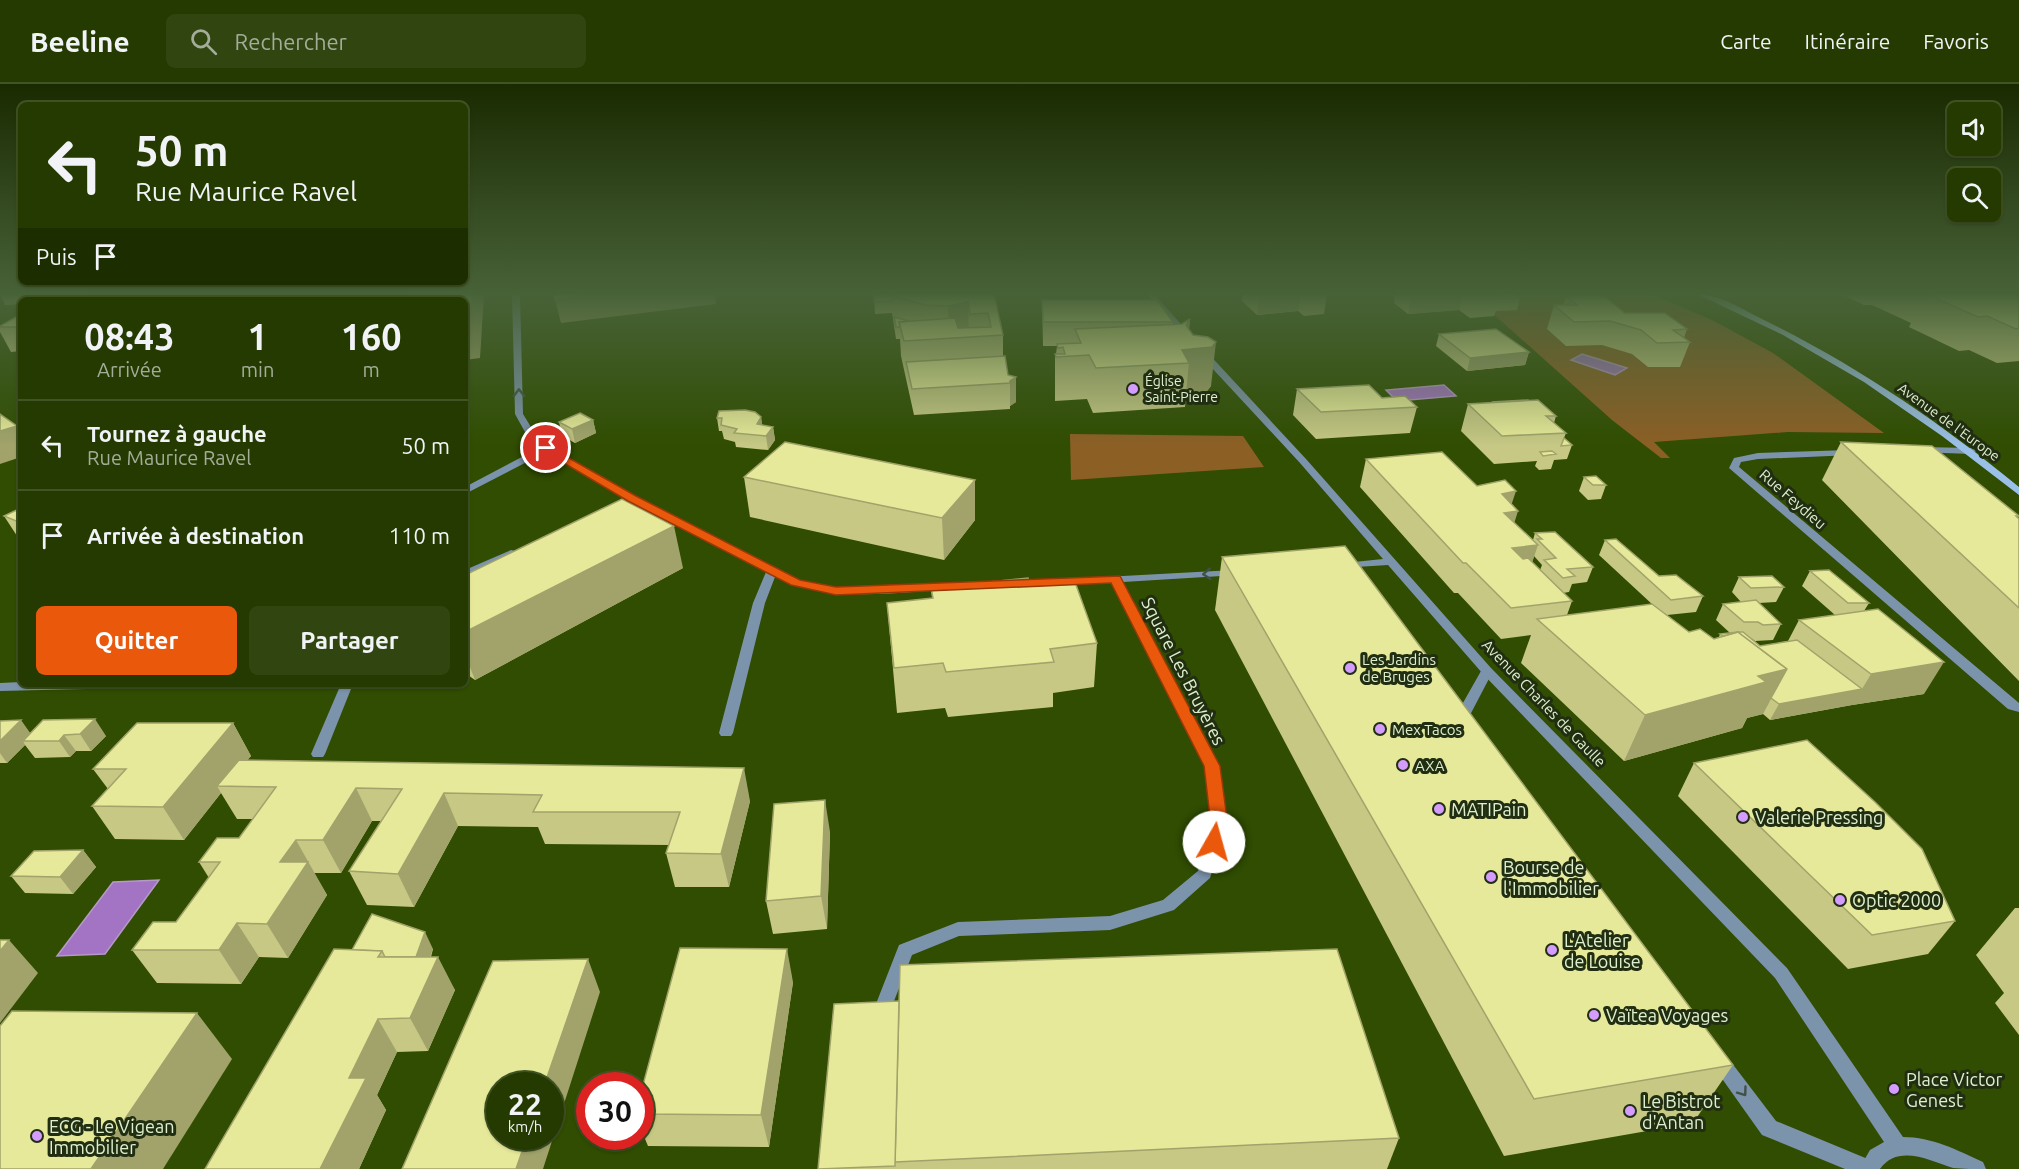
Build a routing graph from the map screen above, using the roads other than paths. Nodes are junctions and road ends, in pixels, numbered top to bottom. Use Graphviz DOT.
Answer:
graph roads {
  1 [pos="519,345"];
  2 [pos="1196,345"];
  3 [pos="1804,345"];
  4 [pos="546,448"];
  5 [pos="1908,451"];
  6 [pos="1971,451"];
  7 [pos="1862,452"];
  8 [pos="468,489"];
  9 [pos="2019,492"];
  10 [pos="519,550"];
  11 [pos="1391,561"];
  12 [pos="1336,567"];
  13 [pos="772,571"];
  14 [pos="1244,572"];
  15 [pos="468,573"];
  16 [pos="1116,579"];
  17 [pos="1006,584"];
  18 [pos="972,585"];
  19 [pos="1487,671"];
  20 [pos="0,687"];
  21 [pos="18,687"];
  22 [pos="346,687"];
  23 [pos="2019,708"];
  24 [pos="726,734"];
  25 [pos="1476,735"];
  26 [pos="318,754"];
  27 [pos="878,1025"];
  28 [pos="1706,1042"];
  29 [pos="1898,1147"];
  30 [pos="1869,1169"];
  31 [pos="1976,1169"];
  4 -- 1 [label="street, one-way"];
  2 -- 11 [label="street, Avenue Charles de Gaulle"];
  3 -- 6 [label="main road, Avenue de l'Europe"];
  4 -- 8 [label="street"];
  4 -- 13 [label="street"];
  5 -- 6 [label="street"];
  6 -- 9 [label="main road, Avenue de l'Europe"];
  7 -- 23 [label="street, Rue Feydieu"];
  10 -- 15 [label="street"];
  11 -- 12 [label="street"];
  11 -- 19 [label="street, Avenue Charles de Gaulle"];
  13 -- 18 [label="street"];
  13 -- 24 [label="street"];
  14 -- 16 [label="street, one-way"];
  16 -- 17 [label="street"];
  16 -- 27 [label="street, Square Les Bruyères"];
  19 -- 25 [label="street"];
  19 -- 29 [label="street, Avenue Charles de Gaulle"];
  20 -- 21 [label="street"];
  22 -- 26 [label="street"];
  28 -- 30 [label="street, one-way"];
  29 -- 30 [label="street"];
  29 -- 31 [label="street"];
}
